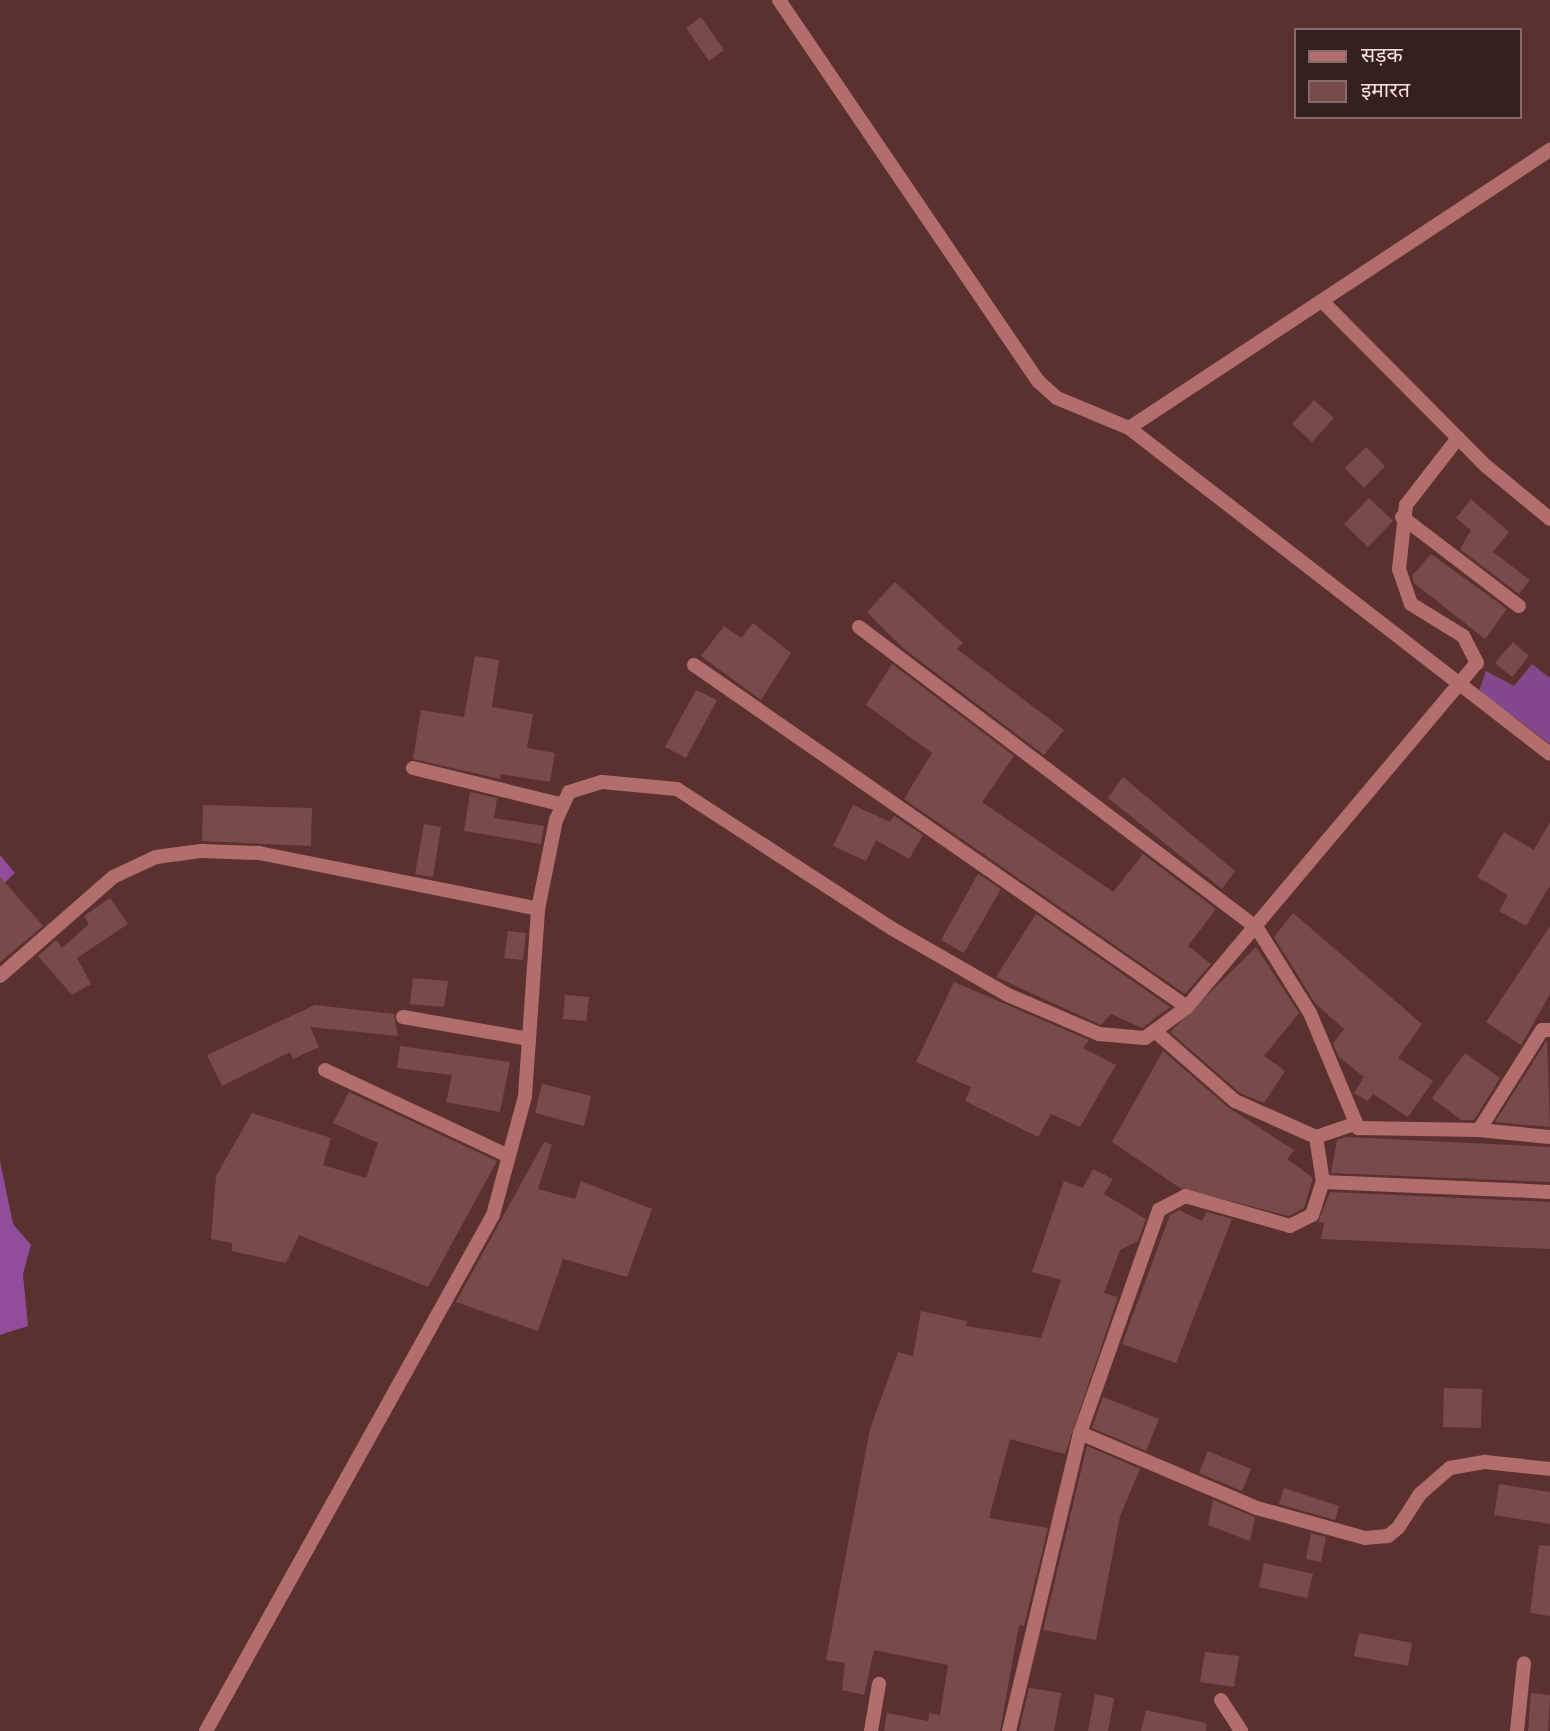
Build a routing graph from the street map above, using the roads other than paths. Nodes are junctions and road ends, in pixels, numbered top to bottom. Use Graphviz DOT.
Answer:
graph roads {
  1 [pos="779,0"];
  2 [pos="1550,150"];
  3 [pos="1322,301"];
  4 [pos="1129,428"];
  5 [pos="1458,438"];
  6 [pos="1402,517"];
  7 [pos="1550,519"];
  8 [pos="1519,606"];
  9 [pos="859,627"];
  10 [pos="694,665"];
  11 [pos="1460,685"];
  12 [pos="1550,754"];
  13 [pos="413,768"];
  14 [pos="561,804"];
  15 [pos="538,909"];
  16 [pos="1256,928"];
  17 [pos="0,976"];
  18 [pos="1187,1007"];
  19 [pos="1550,1016"];
  20 [pos="403,1017"];
  21 [pos="1546,1030"];
  22 [pos="1157,1033"];
  23 [pos="529,1039"];
  24 [pos="325,1070"];
  25 [pos="1354,1124"];
  26 [pos="1479,1130"];
  27 [pos="1550,1136"];
  28 [pos="1316,1137"];
  29 [pos="509,1156"];
  30 [pos="1323,1182"];
  31 [pos="1550,1192"];
  32 [pos="1080,1433"];
  33 [pos="1550,1469"];
  34 [pos="1524,1663"];
  35 [pos="879,1684"];
  36 [pos="1221,1700"];
  37 [pos="206,1731"];
  38 [pos="871,1731"];
  39 [pos="1009,1731"];
  40 [pos="1241,1731"];
  41 [pos="1517,1731"];
  1 -- 4 [label="street"];
  2 -- 3 [label="street"];
  3 -- 4 [label="street"];
  3 -- 5 [label="street"];
  4 -- 11 [label="street"];
  5 -- 6 [label="street"];
  5 -- 7 [label="street"];
  6 -- 8 [label="street"];
  6 -- 11 [label="street"];
  9 -- 16 [label="street"];
  10 -- 18 [label="street"];
  11 -- 12 [label="street"];
  11 -- 16 [label="street"];
  13 -- 14 [label="street"];
  14 -- 15 [label="street"];
  14 -- 22 [label="street"];
  15 -- 17 [label="street"];
  15 -- 23 [label="street"];
  16 -- 18 [label="street"];
  16 -- 25 [label="street"];
  18 -- 22 [label="street"];
  19 -- 21 [label="street"];
  20 -- 23 [label="street"];
  21 -- 26 [label="street"];
  22 -- 28 [label="street"];
  23 -- 29 [label="street"];
  24 -- 29 [label="street"];
  25 -- 26 [label="street"];
  25 -- 28 [label="street"];
  26 -- 27 [label="street"];
  28 -- 30 [label="street"];
  29 -- 37 [label="street"];
  30 -- 31 [label="street"];
  30 -- 32 [label="street"];
  32 -- 33 [label="street"];
  32 -- 39 [label="street"];
  34 -- 41 [label="street"];
  35 -- 38 [label="street"];
  36 -- 40 [label="street"];
}
